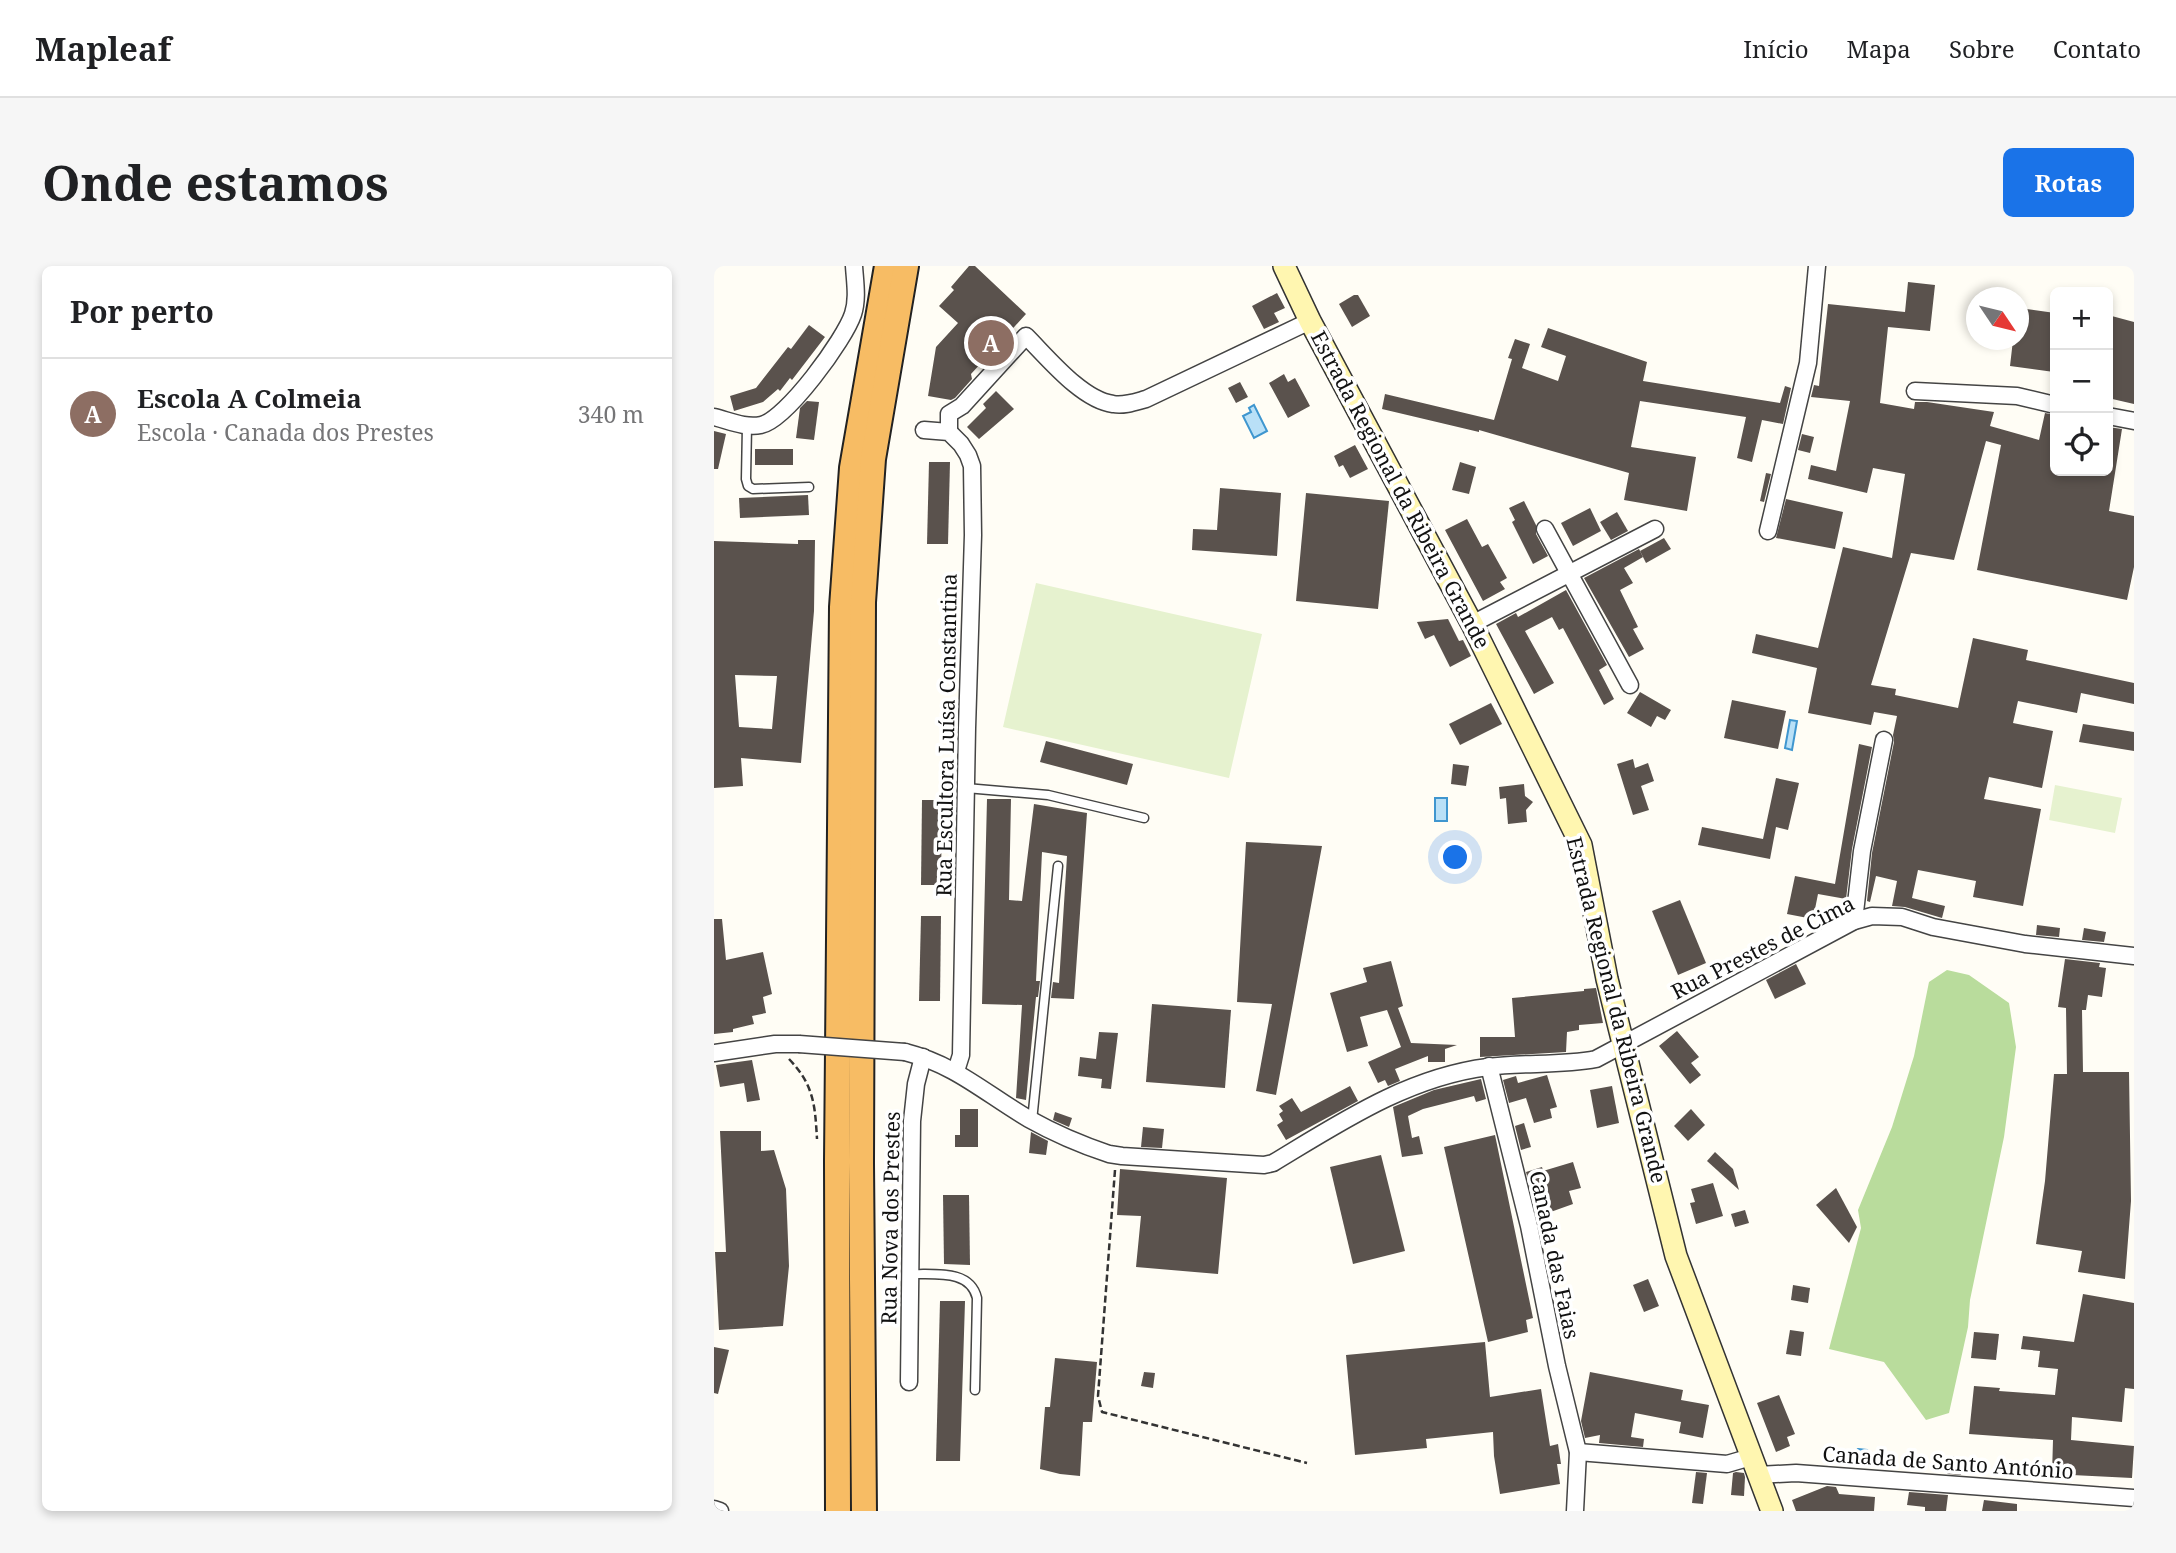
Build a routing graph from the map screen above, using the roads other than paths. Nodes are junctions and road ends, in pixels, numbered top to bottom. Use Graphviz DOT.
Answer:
graph roads {
  1 [pos="854,266"];
  2 [pos="887,266"];
  3 [pos="906,266"];
  4 [pos="1284,266"];
  5 [pos="1817,266"];
  6 [pos="1310,321"];
  7 [pos="1915,391"];
  8 [pos="2050,404"];
  9 [pos="714,417"];
  10 [pos="2113,417"];
  11 [pos="2134,421"];
  12 [pos="747,426"];
  13 [pos="924,430"];
  14 [pos="948,432"];
  15 [pos="809,487"];
  16 [pos="1545,528"];
  17 [pos="1655,529"];
  18 [pos="1768,531"];
  19 [pos="1570,573"];
  20 [pos="1472,624"];
  21 [pos="1630,685"];
  22 [pos="1884,740"];
  23 [pos="966,788"];
  24 [pos="1144,818"];
  25 [pos="1058,866"];
  26 [pos="1854,921"];
  27 [pos="2134,956"];
  28 [pos="1623,1043"];
  29 [pos="714,1053"];
  30 [pos="923,1057"];
  31 [pos="1489,1066"];
  32 [pos="957,1071"];
  33 [pos="1032,1121"];
  34 [pos="910,1274"];
  35 [pos="909,1382"];
  36 [pos="975,1390"];
  37 [pos="1577,1452"];
  38 [pos="1755,1466"];
  39 [pos="2134,1498"];
  40 [pos="714,1509"];
  41 [pos="720,1511"];
  42 [pos="838,1511"];
  43 [pos="864,1511"];
  44 [pos="1575,1511"];
  45 [pos="1772,1511"];
  1 -- 12 [label="street"];
  2 -- 42 [label="highway"];
  3 -- 43 [label="highway"];
  4 -- 6 [label="main road, Estrada Regional da Ribeira Grande"];
  5 -- 18 [label="street"];
  6 -- 14 [label="street"];
  6 -- 20 [label="main road, Estrada Regional da Ribeira Grande"];
  7 -- 8 [label="street"];
  9 -- 12 [label="street"];
  10 -- 11 [label="street"];
  12 -- 15 [label="lane"];
  13 -- 14 [label="street"];
  14 -- 23 [label="street, Rua Escultora Luísa Constantina"];
  16 -- 19 [label="street"];
  17 -- 19 [label="street"];
  19 -- 20 [label="street"];
  19 -- 21 [label="street"];
  20 -- 28 [label="main road, Estrada Regional da Ribeira Grande"];
  22 -- 26 [label="street"];
  23 -- 24 [label="lane"];
  23 -- 32 [label="street, Rua Escultora Luísa Constantina"];
  25 -- 33 [label="lane"];
  26 -- 27 [label="street, Rua Prestes de Cima"];
  26 -- 28 [label="street, Rua Prestes de Cima"];
  28 -- 31 [label="street, Rua Prestes de Cima"];
  28 -- 38 [label="main road, Estrada Regional da Ribeira Grande"];
  29 -- 30 [label="street, Rua Prestes de Cima, bridge"];
  30 -- 32 [label="street, Rua Prestes de Cima"];
  30 -- 34 [label="street, Rua Nova dos Prestes"];
  31 -- 33 [label="street, Rua Prestes de Cima"];
  31 -- 37 [label="street, Canada das Faias"];
  32 -- 33 [label="street, Rua Prestes de Cima"];
  34 -- 35 [label="street, Rua Nova dos Prestes"];
  34 -- 36 [label="lane"];
  37 -- 38 [label="street"];
  37 -- 44 [label="street, Canada das Faias"];
  38 -- 39 [label="street, Canada de Santo António"];
  38 -- 45 [label="main road, Estrada Regional da Ribeira Grande"];
  40 -- 41 [label="street"];
}
